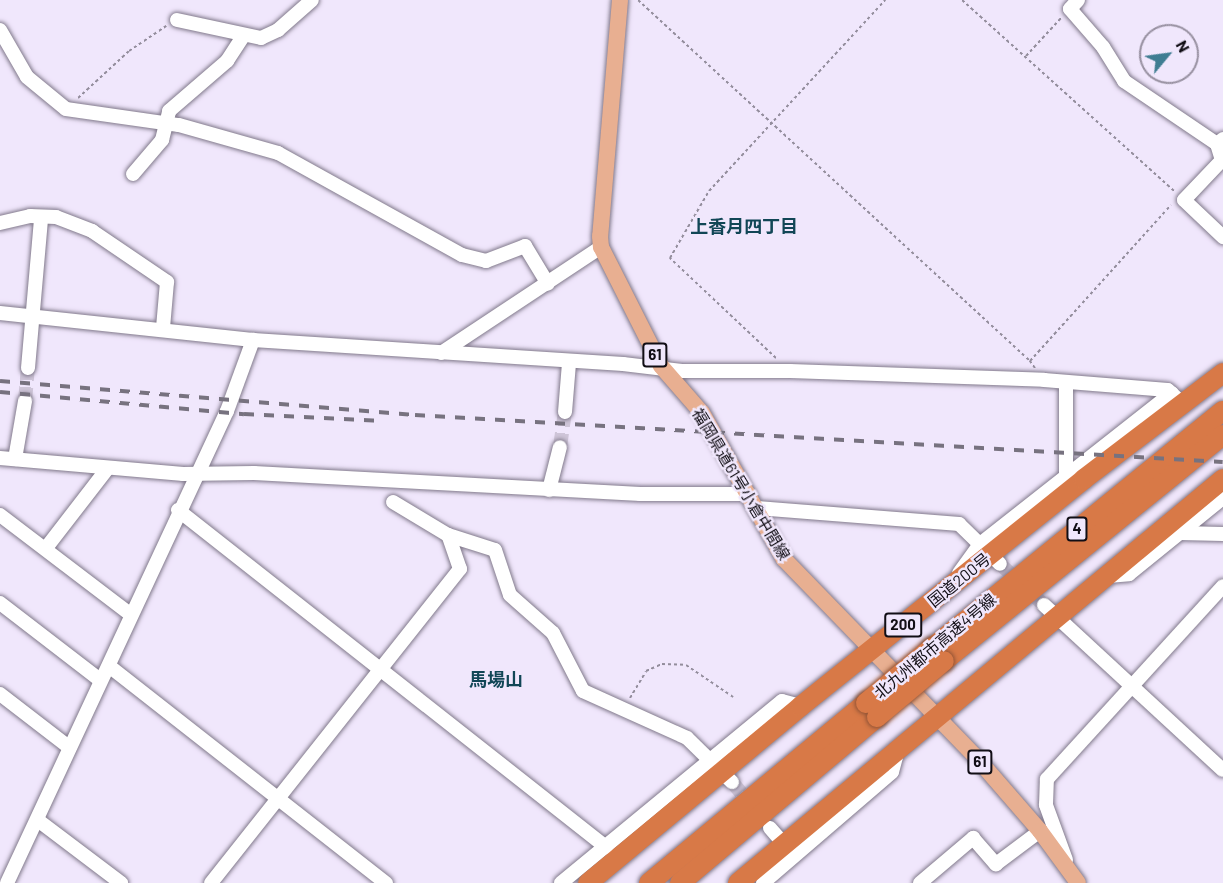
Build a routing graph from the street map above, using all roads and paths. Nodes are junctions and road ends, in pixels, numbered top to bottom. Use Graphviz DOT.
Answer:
graph roads {
  1 [pos="312,0"];
  2 [pos="620,0"];
  3 [pos="638,0"];
  4 [pos="885,0"];
  5 [pos="962,0"];
  6 [pos="1074,4"];
  7 [pos="177,20"];
  8 [pos="0,30"];
  9 [pos="243,36"];
  10 [pos="1026,56"];
  11 [pos="66,109"];
  12 [pos="167,124"];
  13 [pos="772,124"];
  14 [pos="1220,142"];
  15 [pos="133,174"];
  16 [pos="1182,198"];
  17 [pos="41,218"];
  18 [pos="0,223"];
  19 [pos="1223,237"];
  20 [pos="601,247"];
  21 [pos="548,284"];
  22 [pos="0,313"];
  23 [pos="31,317"];
  24 [pos="163,328"];
  25 [pos="253,340"];
  26 [pos="441,353"];
  27 [pos="1030,361"];
  28 [pos="569,363"];
  29 [pos="661,366"];
  30 [pos="28,368"];
  31 [pos="790,371"];
  32 [pos="1223,373"];
  33 [pos="1044,380"];
  34 [pos="1066,382"];
  35 [pos="1177,398"];
  36 [pos="25,401"];
  37 [pos="1223,411"];
  38 [pos="565,412"];
  39 [pos="1223,435"];
  40 [pos="560,447"];
  41 [pos="4,459"];
  42 [pos="108,469"];
  43 [pos="198,472"];
  44 [pos="1065,475"];
  45 [pos="1223,479"];
  46 [pos="549,490"];
  47 [pos="1223,498"];
  48 [pos="753,501"];
  49 [pos="393,502"];
  50 [pos="178,510"];
  51 [pos="0,515"];
  52 [pos="1180,533"];
  53 [pos="1223,534"];
  54 [pos="448,535"];
  55 [pos="46,548"];
  56 [pos="990,554"];
  57 [pos="1104,577"];
  58 [pos="1223,586"];
  59 [pos="0,603"];
  60 [pos="1050,611"];
  61 [pos="130,614"];
  62 [pos="871,650"];
  63 [pos="938,655"];
  64 [pos="109,666"];
  65 [pos="380,669"];
  66 [pos="100,680"];
  67 [pos="1133,686"];
  68 [pos="0,694"];
  69 [pos="733,698"];
  70 [pos="631,710"];
  71 [pos="871,710"];
  72 [pos="936,715"];
  73 [pos="70,748"];
  74 [pos="1223,770"];
  75 [pos="721,771"];
  76 [pos="278,798"];
  77 [pos="39,821"];
  78 [pos="770,828"];
  79 [pos="1040,831"];
  80 [pos="740,832"];
  81 [pos="606,847"];
  82 [pos="789,851"];
  83 [pos="1074,877"];
  84 [pos="751,880"];
  85 [pos="7,883"];
  86 [pos="121,883"];
  87 [pos="211,883"];
  88 [pos="386,883"];
  89 [pos="561,883"];
  90 [pos="588,883"];
  91 [pos="649,883"];
  92 [pos="680,883"];
  93 [pos="687,883"];
  94 [pos="920,883"];
  1 -- 9 [label="street"];
  2 -- 20 [label="main road"];
  3 -- 13 [label="path"];
  4 -- 13 [label="path"];
  5 -- 10 [label="path"];
  6 -- 10 [label="path"];
  6 -- 14 [label="street"];
  7 -- 9 [label="street"];
  7 -- 11 [label="path"];
  8 -- 11 [label="street"];
  9 -- 12 [label="street"];
  10 -- 16 [label="path"];
  11 -- 12 [label="street"];
  12 -- 15 [label="street"];
  12 -- 21 [label="street"];
  13 -- 27 [label="path"];
  13 -- 31 [label="path"];
  14 -- 16 [label="street"];
  16 -- 19 [label="street"];
  16 -- 27 [label="path"];
  17 -- 18 [label="street"];
  17 -- 23 [label="street"];
  17 -- 24 [label="street"];
  20 -- 21 [label="street"];
  20 -- 29 [label="main road, 福岡県道61号小倉中間線 / 61"];
  21 -- 26 [label="street"];
  22 -- 23 [label="street"];
  23 -- 24 [label="street"];
  23 -- 30 [label="street"];
  24 -- 25 [label="street"];
  25 -- 26 [label="street"];
  25 -- 43 [label="street"];
  26 -- 28 [label="street"];
  27 -- 33 [label="path"];
  28 -- 29 [label="street"];
  28 -- 38 [label="street"];
  29 -- 31 [label="street"];
  29 -- 48 [label="main road, 福岡県道61号小倉中間線 / 61"];
  31 -- 33 [label="street"];
  32 -- 35 [label="highway, 国道200号 / 200"];
  33 -- 34 [label="street"];
  34 -- 35 [label="street"];
  34 -- 44 [label="street"];
  35 -- 44 [label="street"];
  35 -- 56 [label="highway, 国道200号 / 200"];
  36 -- 41 [label="street"];
  37 -- 63 [label="highway, 北九州都市高速4号線 / 4"];
  39 -- 63 [label="highway, 北九州都市高速4号線 / 4"];
  40 -- 46 [label="street"];
  41 -- 42 [label="street"];
  42 -- 43 [label="street"];
  42 -- 55 [label="street"];
  43 -- 46 [label="street"];
  43 -- 50 [label="street"];
  44 -- 56 [label="street"];
  45 -- 57 [label="highway"];
  46 -- 48 [label="street"];
  47 -- 52 [label="street"];
  48 -- 56 [label="street"];
  48 -- 62 [label="main road, 福岡県道61号小倉中間線 / 61"];
  49 -- 54 [label="street"];
  50 -- 61 [label="street"];
  50 -- 65 [label="street"];
  51 -- 55 [label="street"];
  52 -- 53 [label="street"];
  52 -- 57 [label="street"];
  54 -- 65 [label="street"];
  54 -- 70 [label="street"];
  55 -- 61 [label="street"];
  56 -- 62 [label="highway, 国道200号 / 200"];
  57 -- 60 [label="highway"];
  58 -- 67 [label="street"];
  59 -- 66 [label="street"];
  60 -- 67 [label="street"];
  60 -- 72 [label="highway"];
  61 -- 64 [label="street"];
  62 -- 72 [label="main road, 福岡県道61号小倉中間線 / 61"];
  62 -- 75 [label="highway, 国道200号 / 200"];
  63 -- 71 [label="highway, 北九州都市高速4号線 / 4, bridge"];
  64 -- 66 [label="street"];
  64 -- 76 [label="street"];
  65 -- 76 [label="street"];
  65 -- 81 [label="street"];
  66 -- 73 [label="street"];
  67 -- 74 [label="street"];
  67 -- 83 [label="street"];
  68 -- 73 [label="street"];
  69 -- 70 [label="path"];
  70 -- 75 [label="street"];
  71 -- 80 [label="highway, 北九州都市高速4号線 / 4"];
  71 -- 91 [label="highway, 北九州都市高速4号線 / 4"];
  72 -- 79 [label="main road, 福岡県道61号小倉中間線 / 61"];
  72 -- 82 [label="highway"];
  73 -- 77 [label="street"];
  75 -- 81 [label="street"];
  75 -- 90 [label="highway, 国道200号 / 200"];
  76 -- 87 [label="street"];
  76 -- 88 [label="street"];
  77 -- 85 [label="street"];
  77 -- 86 [label="street"];
  78 -- 82 [label="street"];
  79 -- 83 [label="main road, 福岡県道61号小倉中間線 / 61"];
  79 -- 94 [label="street"];
  80 -- 92 [label="highway, 北九州都市高速4号線 / 4"];
  80 -- 93 [label="highway"];
  81 -- 89 [label="street"];
  82 -- 84 [label="highway"];
}
